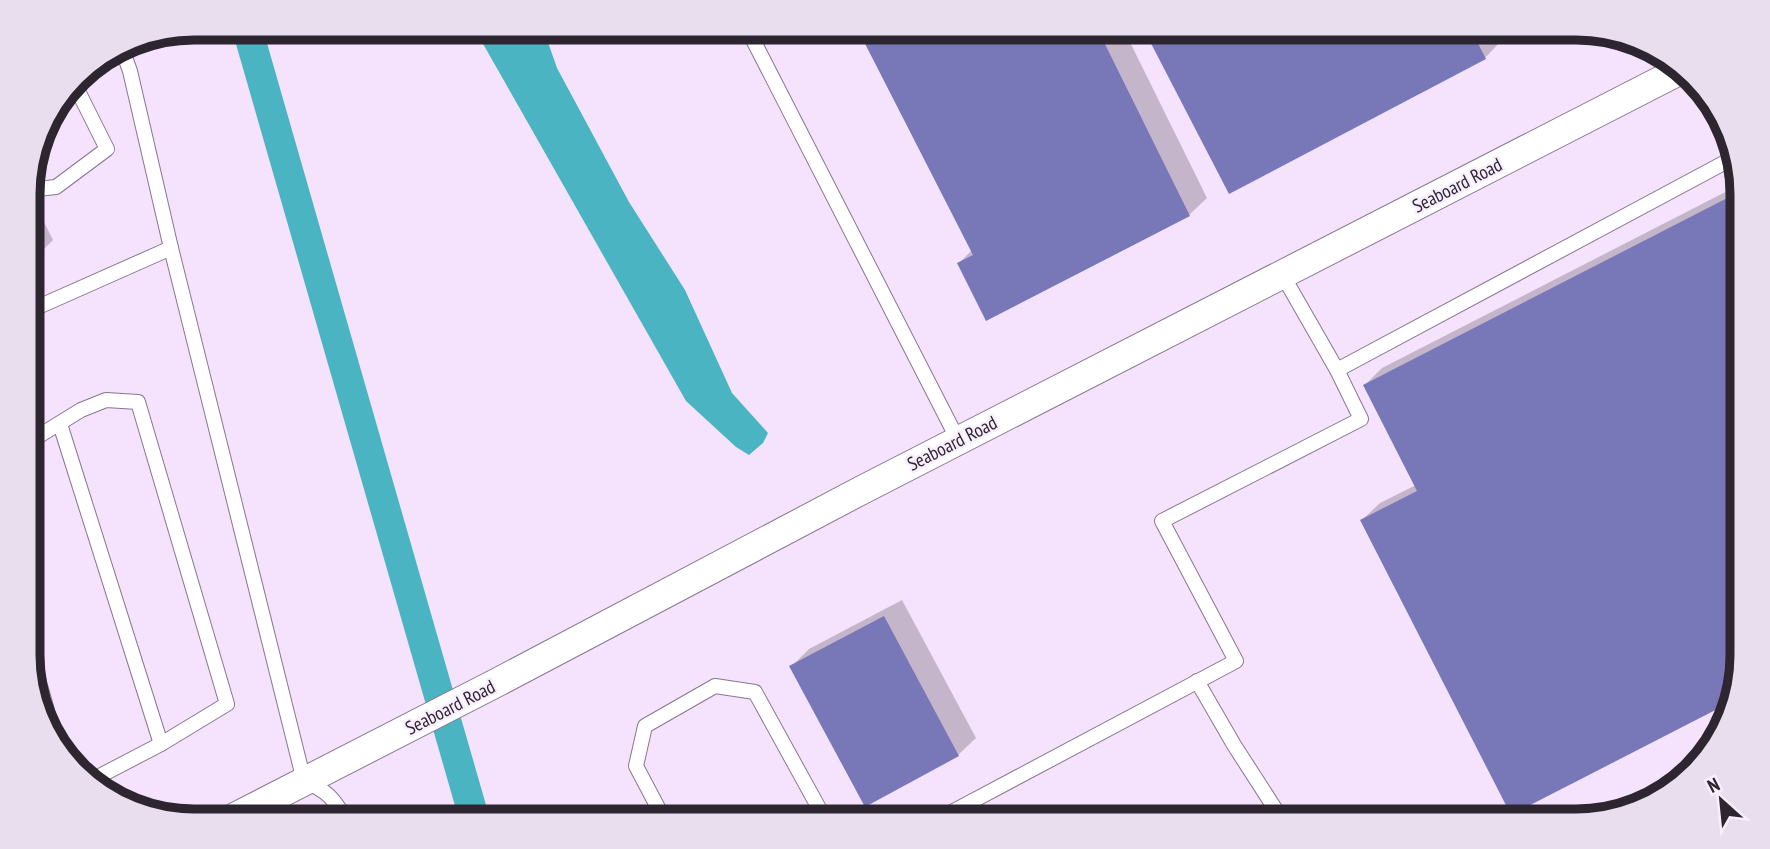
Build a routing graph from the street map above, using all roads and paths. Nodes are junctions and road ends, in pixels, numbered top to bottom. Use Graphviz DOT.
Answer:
graph roads {
  1 [pos="753,41"];
  2 [pos="125,57"];
  3 [pos="1673,74"];
  4 [pos="79,92"];
  5 [pos="1726,162"];
  6 [pos="41,189"];
  7 [pos="171,248"];
  8 [pos="1282,274"];
  9 [pos="41,307"];
  10 [pos="1337,370"];
  11 [pos="60,424"];
  12 [pos="40,435"];
  13 [pos="958,440"];
  14 [pos="1197,681"];
  15 [pos="161,744"];
  16 [pos="99,776"];
  17 [pos="304,781"];
  18 [pos="958,808"];
  19 [pos="1275,808"];
  20 [pos="250,809"];
  21 [pos="340,809"];
  22 [pos="658,809"];
  23 [pos="819,809"];
  1 -- 13 [label="lane"];
  2 -- 7 [label="lane"];
  3 -- 8 [label="street, Seaboard Road"];
  4 -- 6 [label="lane"];
  5 -- 10 [label="lane"];
  7 -- 9 [label="lane"];
  7 -- 17 [label="lane"];
  8 -- 10 [label="lane"];
  8 -- 13 [label="street, Seaboard Road"];
  10 -- 14 [label="lane"];
  11 -- 12 [label="lane"];
  11 -- 15 [label="lane"];
  11 -- 15 [label="lane"];
  13 -- 17 [label="street, Seaboard Road"];
  14 -- 18 [label="lane"];
  14 -- 19 [label="lane"];
  15 -- 16 [label="lane"];
  17 -- 20 [label="street, Seaboard Road"];
  17 -- 21 [label="lane"];
  22 -- 23 [label="lane"];
}
